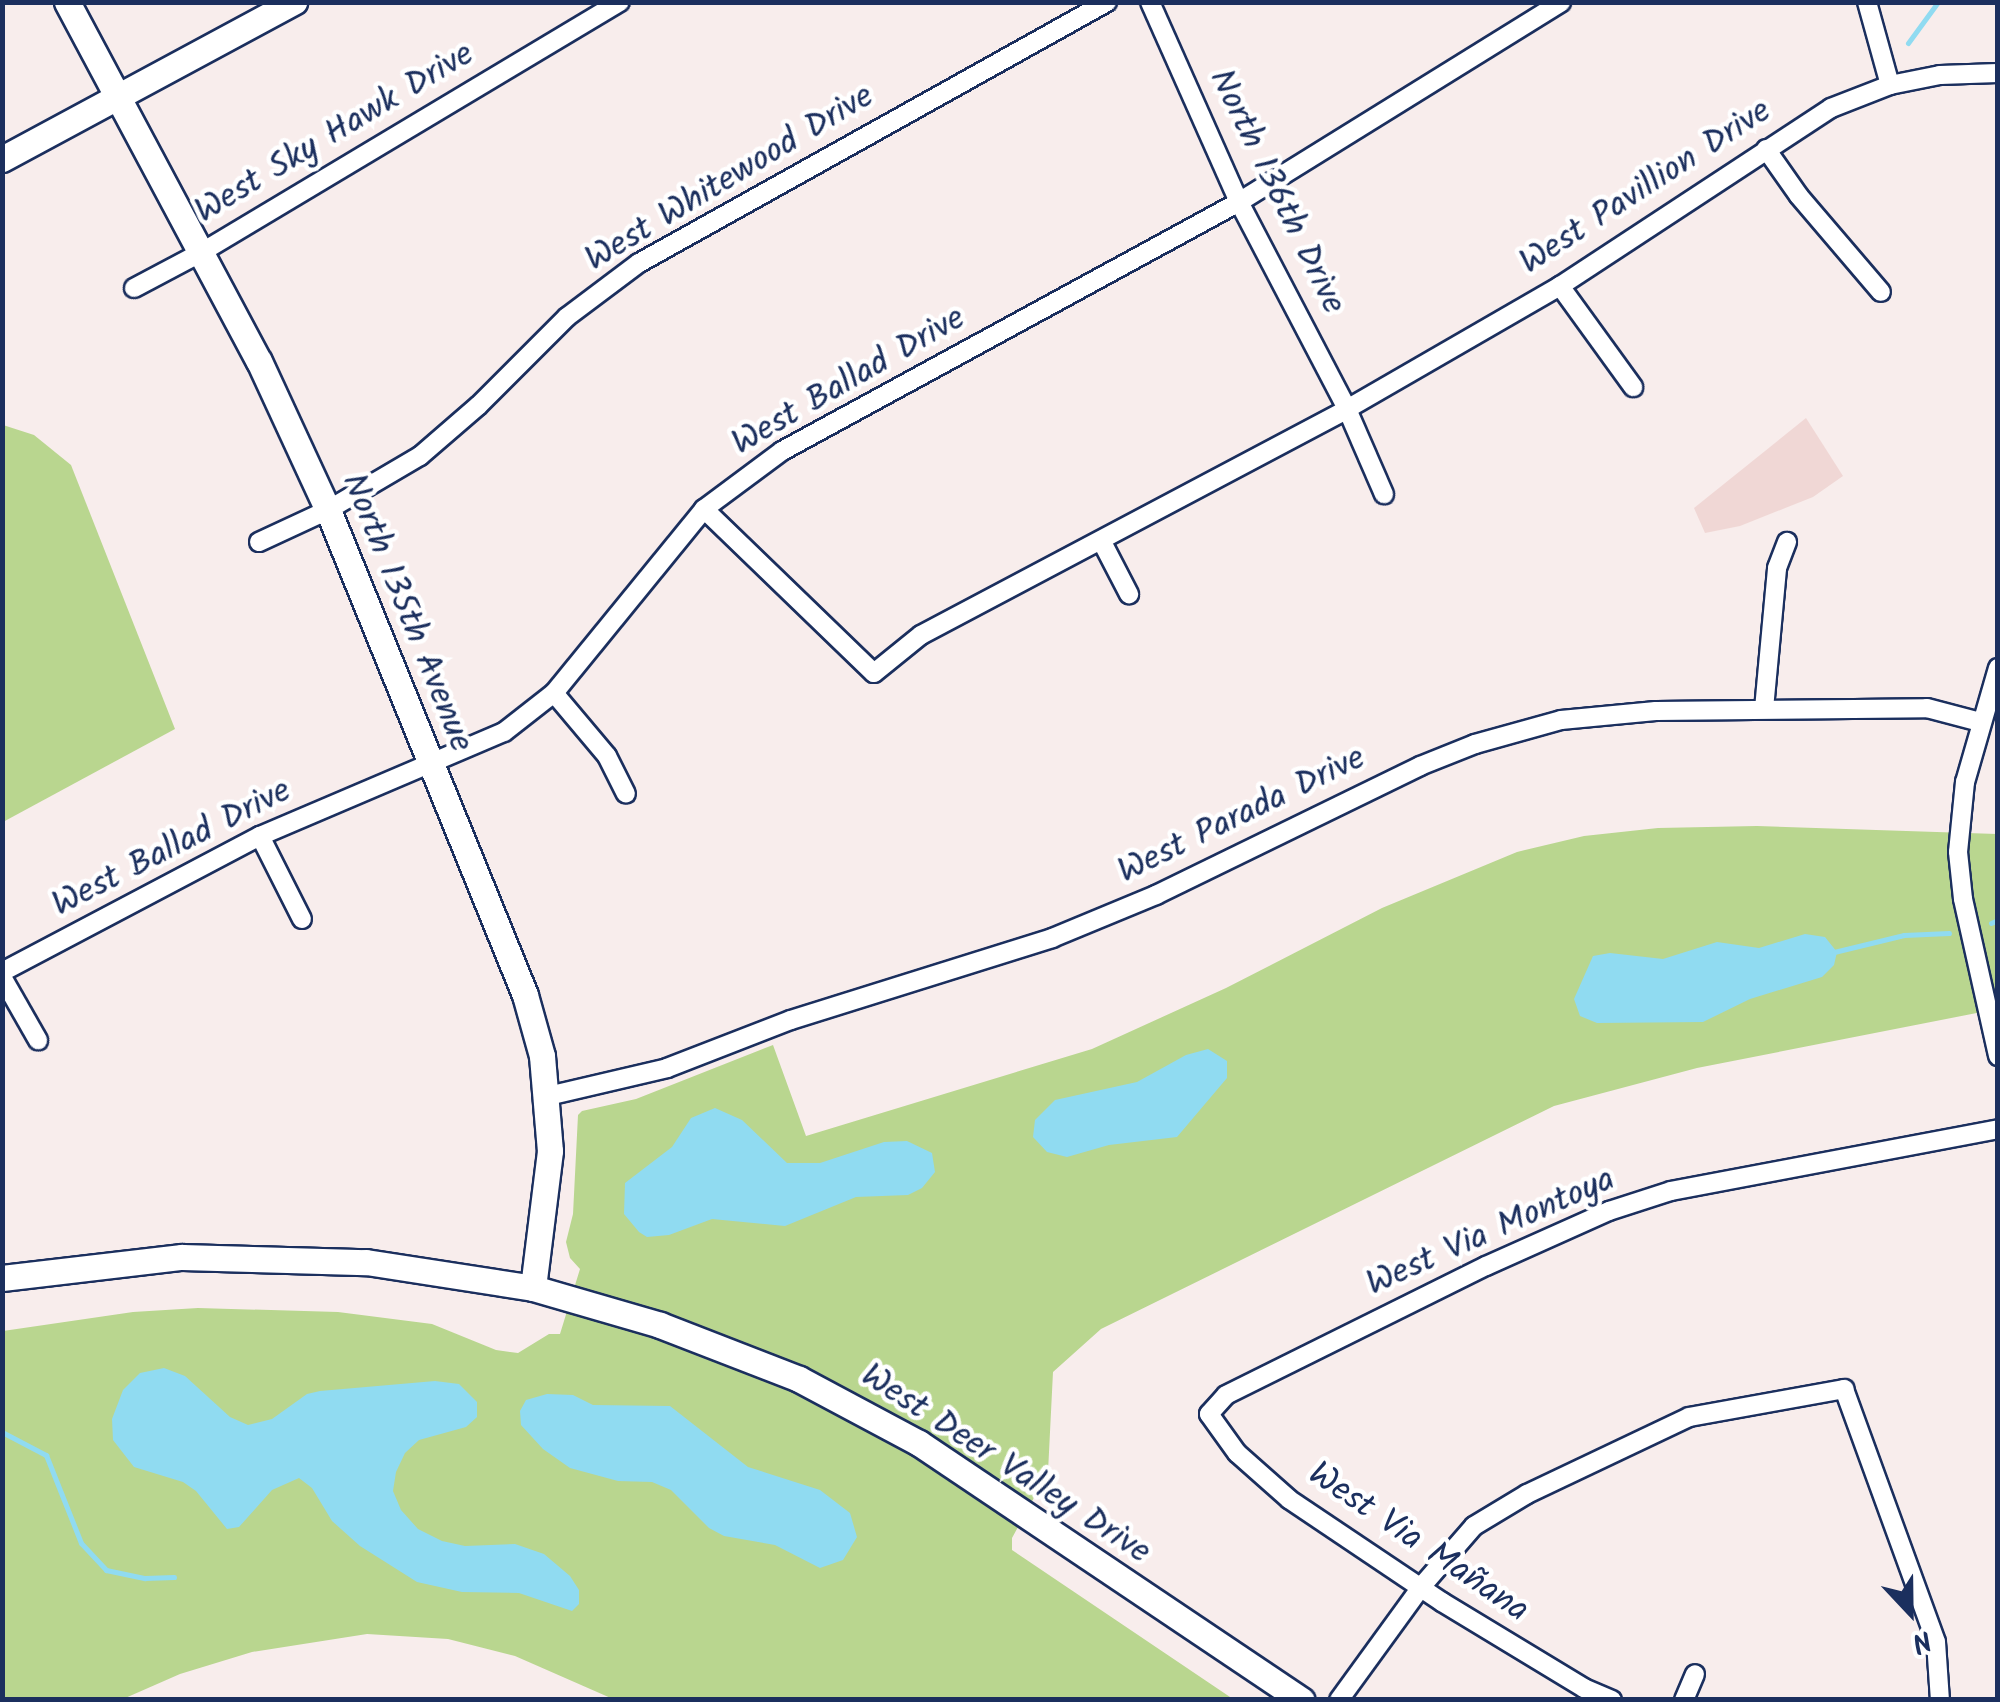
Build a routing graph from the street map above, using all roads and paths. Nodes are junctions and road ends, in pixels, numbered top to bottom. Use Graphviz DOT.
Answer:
graph roads {
  1 [pos="67,2"];
  2 [pos="294,2"];
  3 [pos="620,2"];
  4 [pos="1107,2"];
  5 [pos="1150,2"];
  6 [pos="1560,2"];
  7 [pos="1867,2"];
  8 [pos="1998,73"];
  9 [pos="1890,85"];
  10 [pos="118,97"];
  11 [pos="1766,149"];
  12 [pos="2,158"];
  13 [pos="1240,202"];
  14 [pos="202,252"];
  15 [pos="1560,286"];
  16 [pos="134,288"];
  17 [pos="1881,292"];
  18 [pos="1632,387"];
  19 [pos="1347,408"];
  20 [pos="1384,494"];
  21 [pos="704,509"];
  22 [pos="328,510"];
  23 [pos="260,542"];
  24 [pos="1102,542"];
  25 [pos="1787,542"];
  26 [pos="1129,594"];
  27 [pos="1998,668"];
  28 [pos="554,693"];
  29 [pos="1764,709"];
  30 [pos="1980,722"];
  31 [pos="430,763"];
  32 [pos="626,794"];
  33 [pos="260,836"];
  34 [pos="302,919"];
  35 [pos="2,975"];
  36 [pos="38,1040"];
  37 [pos="1998,1056"];
  38 [pos="548,1096"];
  39 [pos="1998,1129"];
  40 [pos="2,1278"];
  41 [pos="533,1288"];
  42 [pos="1209,1414"];
  43 [pos="1421,1587"];
  44 [pos="1695,1674"];
  45 [pos="1302,1700"];
  46 [pos="1340,1700"];
  47 [pos="1612,1700"];
  48 [pos="1684,1700"];
  49 [pos="1940,1700"];
  1 -- 10 [label="street, North 135th Avenue"];
  2 -- 10 [label="street"];
  3 -- 14 [label="street, West Sky Hawk Drive"];
  4 -- 22 [label="street, West Whitewood Drive"];
  5 -- 13 [label="street, North 136th Drive"];
  6 -- 13 [label="street, West Ballad Drive"];
  7 -- 9 [label="street"];
  8 -- 9 [label="street, West Pavillion Drive"];
  9 -- 11 [label="street, West Pavillion Drive"];
  10 -- 12 [label="street"];
  10 -- 14 [label="street, North 135th Avenue"];
  11 -- 15 [label="street, West Pavillion Drive"];
  11 -- 17 [label="street"];
  13 -- 19 [label="street, North 136th Drive"];
  13 -- 21 [label="street, West Ballad Drive"];
  14 -- 16 [label="street, West Sky Hawk Drive"];
  14 -- 22 [label="street, North 135th Avenue"];
  15 -- 18 [label="street"];
  15 -- 19 [label="street, West Pavillion Drive"];
  19 -- 20 [label="street"];
  19 -- 24 [label="street, West Pavillion Drive"];
  21 -- 24 [label="street, West Pavillion Drive"];
  21 -- 28 [label="street, West Ballad Drive"];
  22 -- 23 [label="street, West Whitewood Drive"];
  22 -- 31 [label="street, North 135th Avenue"];
  24 -- 26 [label="street"];
  25 -- 29 [label="street"];
  27 -- 30 [label="street"];
  28 -- 31 [label="street, West Ballad Drive"];
  28 -- 32 [label="street"];
  29 -- 30 [label="street, West Parada Drive"];
  29 -- 38 [label="street, West Parada Drive"];
  30 -- 37 [label="street"];
  31 -- 33 [label="street, West Ballad Drive"];
  31 -- 38 [label="street, North 135th Avenue"];
  33 -- 34 [label="street"];
  33 -- 35 [label="street, West Ballad Drive"];
  35 -- 36 [label="street"];
  38 -- 41 [label="street, North 135th Avenue"];
  39 -- 42 [label="street, West Via Montoya"];
  40 -- 41 [label="street, West Deer Valley Drive"];
  41 -- 45 [label="street, West Deer Valley Drive"];
  42 -- 43 [label="street, West Via Mañana"];
  43 -- 46 [label="street"];
  43 -- 47 [label="street, West Via Mañana"];
  43 -- 49 [label="street"];
  44 -- 48 [label="street"];
}
